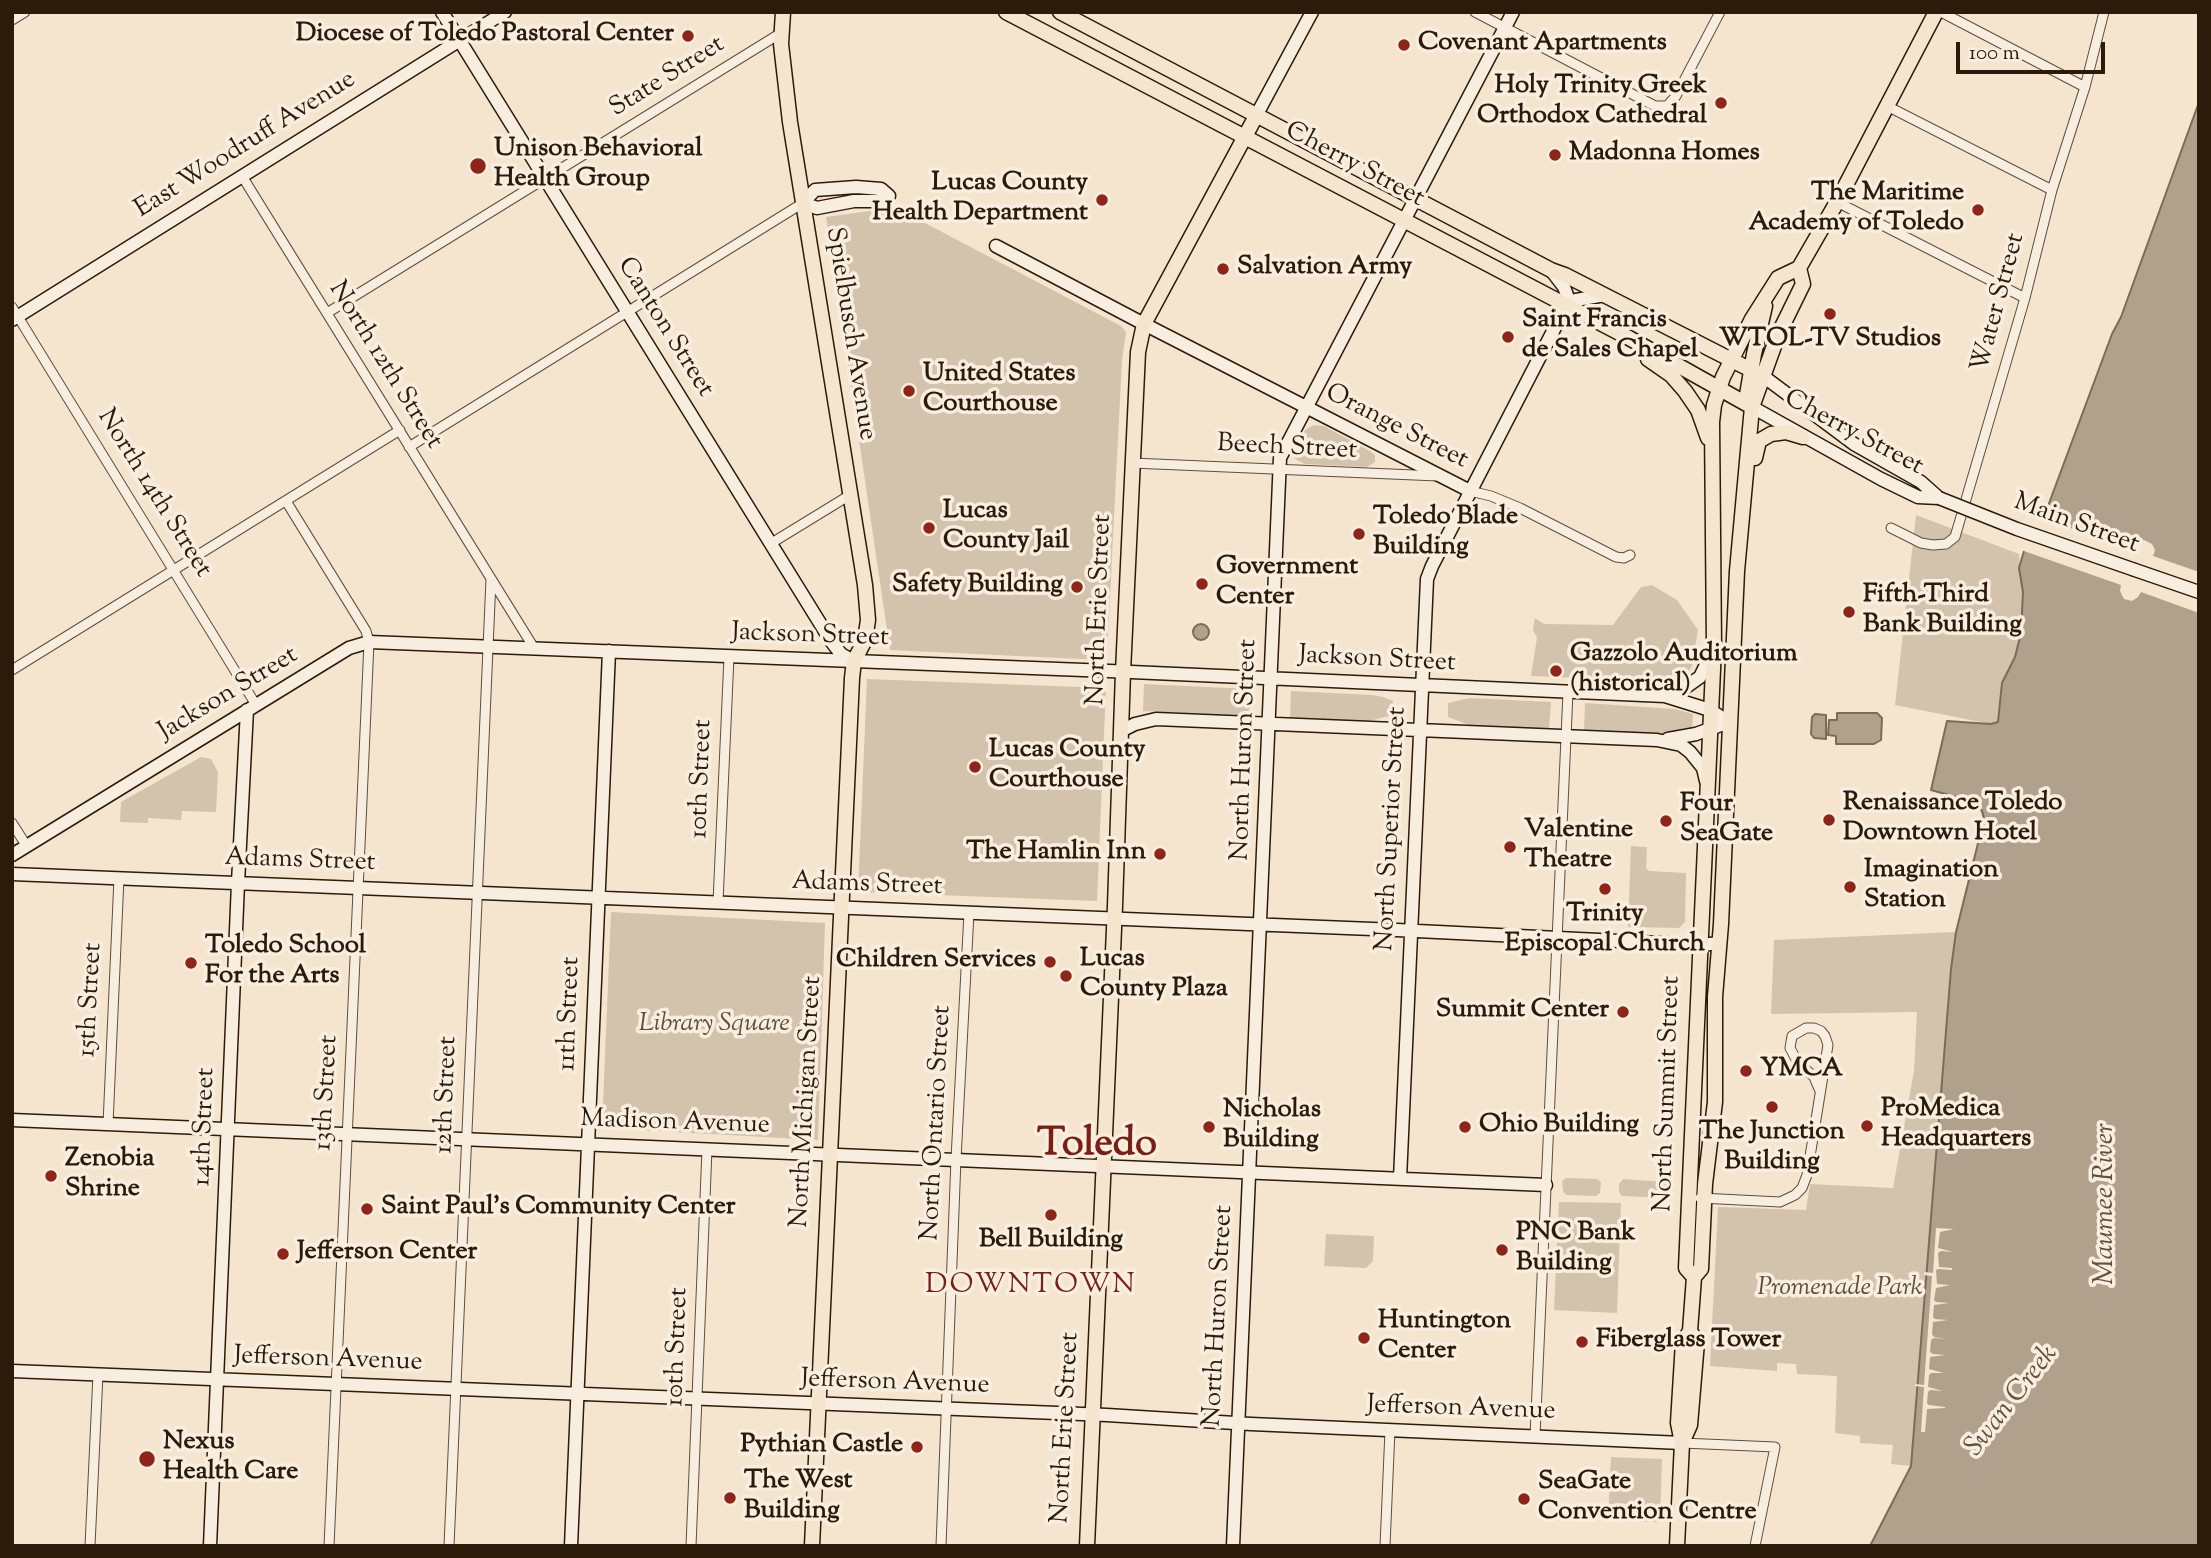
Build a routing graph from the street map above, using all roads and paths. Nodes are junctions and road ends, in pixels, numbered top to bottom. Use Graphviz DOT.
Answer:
graph roads {
  1 [pos="25,12"];
  2 [pos="442,12"];
  3 [pos="505,12"];
  4 [pos="783,12"];
  5 [pos="1006,12"];
  6 [pos="1060,12"];
  7 [pos="1312,12"];
  8 [pos="1475,12"];
  9 [pos="1513,12"];
  10 [pos="1720,12"];
  11 [pos="1936,12"];
  12 [pos="1941,12"];
  13 [pos="2104,12"];
  14 [pos="12,20"];
  15 [pos="1504,29"];
  16 [pos="781,33"];
  17 [pos="460,40"];
  18 [pos="2085,87"];
  19 [pos="1887,106"];
  20 [pos="1256,116"];
  21 [pos="1244,137"];
  22 [pos="242,176"];
  23 [pos="545,178"];
  24 [pos="2052,190"];
  25 [pos="1415,199"];
  26 [pos="1837,202"];
  27 [pos="803,203"];
  28 [pos="1404,220"];
  29 [pos="996,246"];
  30 [pos="1799,268"];
  31 [pos="1551,270"];
  32 [pos="1769,292"];
  33 [pos="1605,295"];
  34 [pos="2025,298"];
  35 [pos="1566,306"];
  36 [pos="627,312"];
  37 [pos="327,313"];
  38 [pos="14,315"];
  39 [pos="1144,324"];
  40 [pos="1610,330"];
  41 [pos="1731,360"];
  42 [pos="1757,373"];
  43 [pos="1719,388"];
  44 [pos="1752,407"];
  45 [pos="1306,408"];
  46 [pos="400,430"];
  47 [pos="1803,437"];
  48 [pos="410,447"];
  49 [pos="1132,463"];
  50 [pos="1279,470"];
  51 [pos="1714,470"];
  52 [pos="1440,477"];
  53 [pos="1470,491"];
  54 [pos="1744,493"];
  55 [pos="850,495"];
  56 [pos="1939,498"];
  57 [pos="286,501"];
  58 [pos="1891,528"];
  59 [pos="771,544"];
  60 [pos="1630,555"];
  61 [pos="175,570"];
  62 [pos="491,579"];
  63 [pos="2199,592"];
  64 [pos="369,642"];
  65 [pos="488,646"];
  66 [pos="1714,647"];
  67 [pos="534,648"];
  68 [pos="609,652"];
  69 [pos="729,657"];
  70 [pos="854,661"];
  71 [pos="12,670"];
  72 [pos="1123,672"];
  73 [pos="1272,679"];
  74 [pos="1422,686"];
  75 [pos="1568,692"];
  76 [pos="1665,696"];
  77 [pos="252,707"];
  78 [pos="1710,710"];
  79 [pos="1729,722"];
  80 [pos="1270,724"];
  81 [pos="1710,729"];
  82 [pos="1420,730"];
  83 [pos="1121,731"];
  84 [pos="1566,736"];
  85 [pos="1657,740"];
  86 [pos="1707,785"];
  87 [pos="12,822"];
  88 [pos="26,845"];
  89 [pos="12,855"];
  90 [pos="12,874"];
  91 [pos="119,878"];
  92 [pos="238,883"];
  93 [pos="358,888"];
  94 [pos="478,892"];
  95 [pos="598,897"];
  96 [pos="718,902"];
  97 [pos="841,908"];
  98 [pos="969,913"];
  99 [pos="1115,919"];
  100 [pos="1261,925"];
  101 [pos="1411,931"];
  102 [pos="1557,938"];
  103 [pos="1720,943"];
  104 [pos="1700,945"];
  105 [pos="1715,1057"];
  106 [pos="1694,1060"];
  107 [pos="1820,1091"];
  108 [pos="12,1120"];
  109 [pos="108,1124"];
  110 [pos="228,1129"];
  111 [pos="348,1134"];
  112 [pos="468,1139"];
  113 [pos="1691,1140"];
  114 [pos="1710,1140"];
  115 [pos="588,1144"];
  116 [pos="707,1149"];
  117 [pos="830,1154"];
  118 [pos="956,1158"];
  119 [pos="1103,1167"];
  120 [pos="1250,1173"];
  121 [pos="1400,1179"];
  122 [pos="1546,1185"];
  123 [pos="1697,1197"];
  124 [pos="12,1371"];
  125 [pos="98,1374"];
  126 [pos="217,1379"];
  127 [pos="337,1384"];
  128 [pos="457,1389"];
  129 [pos="577,1394"];
  130 [pos="698,1398"];
  131 [pos="819,1404"];
  132 [pos="947,1409"];
  133 [pos="1093,1415"];
  134 [pos="1238,1423"];
  135 [pos="1390,1430"];
  136 [pos="1535,1436"];
  137 [pos="1682,1443"];
  138 [pos="90,1546"];
  139 [pos="210,1546"];
  140 [pos="329,1546"];
  141 [pos="450,1546"];
  142 [pos="571,1546"];
  143 [pos="691,1546"];
  144 [pos="812,1546"];
  145 [pos="941,1546"];
  146 [pos="1087,1546"];
  147 [pos="1233,1546"];
  148 [pos="1385,1546"];
  149 [pos="1676,1546"];
  150 [pos="1755,1546"];
  1 -- 14 [label="street"];
  2 -- 17 [label="street, Canton Street"];
  3 -- 17 [label="street, East Woodruff Avenue"];
  4 -- 16 [label="main road, Spielbusch Avenue"];
  5 -- 21 [label="main road, Cherry Street"];
  6 -- 20 [label="main road, Cherry Street"];
  7 -- 20 [label="street, North Erie Street"];
  8 -- 15 [label="street"];
  9 -- 15 [label="street, North Huron Street"];
  10 -- 15 [label="street"];
  11 -- 19 [label="main road, North Summit Street"];
  12 -- 18 [label="street"];
  13 -- 18 [label="street, Water Street"];
  15 -- 25 [label="street, North Huron Street"];
  16 -- 23 [label="street, State Street"];
  16 -- 27 [label="main road, Spielbusch Avenue"];
  17 -- 22 [label="street, East Woodruff Avenue"];
  17 -- 23 [label="street, Canton Street"];
  18 -- 24 [label="street, Water Street"];
  19 -- 24 [label="street"];
  19 -- 26 [label="main road, North Summit Street"];
  20 -- 21 [label="main road, North Erie Street"];
  20 -- 25 [label="main road, Cherry Street"];
  21 -- 28 [label="main road, Cherry Street"];
  21 -- 39 [label="main road, North Erie Street"];
  22 -- 37 [label="street, North 12th Street"];
  22 -- 38 [label="street, East Woodruff Avenue"];
  23 -- 36 [label="street, Canton Street"];
  23 -- 37 [label="street, State Street"];
  24 -- 34 [label="street, Water Street"];
  25 -- 28 [label="street, North Huron Street"];
  25 -- 31 [label="main road, Cherry Street"];
  26 -- 30 [label="main road, North Summit Street"];
  26 -- 34 [label="street"];
  27 -- 27 [label="street"];
  27 -- 36 [label="street"];
  27 -- 55 [label="main road, Spielbusch Avenue"];
  28 -- 35 [label="main road, Cherry Street"];
  28 -- 45 [label="street, North Huron Street"];
  29 -- 39 [label="street, Orange Street"];
  30 -- 32 [label="main road, North Summit Street"];
  30 -- 42 [label="main road, North Summit Street"];
  31 -- 33 [label="main road, Cherry Street"];
  31 -- 35 [label="street"];
  32 -- 41 [label="main road, North Summit Street"];
  32 -- 42 [label="main road"];
  33 -- 35 [label="street"];
  33 -- 41 [label="main road, Cherry Street"];
  34 -- 58 [label="street, Water Street"];
  35 -- 40 [label="main road, Cherry Street"];
  35 -- 53 [label="street, North Superior Street"];
  36 -- 48 [label="street"];
  36 -- 59 [label="street, Canton Street"];
  37 -- 46 [label="street, North 12th Street"];
  38 -- 61 [label="street, North 14th Street"];
  39 -- 45 [label="street, Orange Street"];
  39 -- 49 [label="main road, North Erie Street"];
  40 -- 43 [label="main road, Cherry Street"];
  40 -- 51 [label="main road"];
  41 -- 42 [label="main road, Cherry Street"];
  41 -- 43 [label="main road, North Summit Street"];
  42 -- 44 [label="main road, North Summit Street"];
  42 -- 56 [label="street, Cherry Street"];
  43 -- 44 [label="main road, Cherry Street"];
  43 -- 51 [label="main road, North Summit Street"];
  44 -- 47 [label="street, Cherry Street"];
  44 -- 54 [label="main road, North Summit Street"];
  45 -- 50 [label="street, North Huron Street"];
  45 -- 52 [label="street, Orange Street"];
  46 -- 48 [label="street, North 12th Street"];
  46 -- 57 [label="street"];
  47 -- 54 [label="main road"];
  47 -- 56 [label="street, Cherry Street"];
  48 -- 62 [label="street, North 12th Street"];
  49 -- 50 [label="street, Beech Street"];
  49 -- 72 [label="main road, North Erie Street"];
  50 -- 52 [label="street, Beech Street"];
  50 -- 73 [label="street, North Huron Street"];
  51 -- 66 [label="main road, North Summit Street"];
  52 -- 53 [label="street, Orange Street"];
  53 -- 60 [label="street, Orange Street"];
  53 -- 74 [label="street, North Superior Street"];
  54 -- 79 [label="main road, North Summit Street"];
  55 -- 59 [label="street"];
  55 -- 70 [label="main road, Spielbusch Avenue"];
  56 -- 63 [label="street, Main Street, bridge"];
  57 -- 61 [label="street"];
  57 -- 64 [label="street"];
  59 -- 70 [label="street, Canton Street"];
  61 -- 71 [label="street"];
  61 -- 77 [label="street, North 14th Street"];
  62 -- 65 [label="street"];
  62 -- 67 [label="street, North 12th Street"];
  64 -- 65 [label="street, Jackson Street"];
  64 -- 77 [label="street, Jackson Street"];
  64 -- 93 [label="street, 13th Street"];
  65 -- 67 [label="street, Jackson Street"];
  65 -- 94 [label="street, 12th Street"];
  66 -- 76 [label="street"];
  66 -- 78 [label="main road, North Summit Street"];
  67 -- 68 [label="street, Jackson Street"];
  68 -- 69 [label="street, Jackson Street"];
  68 -- 95 [label="street, 11th Street"];
  69 -- 70 [label="street, Jackson Street"];
  69 -- 96 [label="street, 10th Street"];
  70 -- 72 [label="street, Jackson Street"];
  70 -- 97 [label="main road, North Michigan Street"];
  72 -- 73 [label="street, Jackson Street"];
  72 -- 83 [label="main road, North Erie Street"];
  73 -- 74 [label="street, Jackson Street"];
  73 -- 80 [label="street, North Huron Street"];
  74 -- 75 [label="street, Jackson Street"];
  74 -- 82 [label="street, North Superior Street"];
  75 -- 76 [label="street, Jackson Street"];
  75 -- 84 [label="street"];
  76 -- 78 [label="street, Jackson Street"];
  77 -- 88 [label="street, Jackson Street"];
  77 -- 92 [label="street, 14th Street"];
  78 -- 79 [label="street, Jackson Street"];
  78 -- 81 [label="main road, North Summit Street"];
  79 -- 81 [label="street"];
  79 -- 103 [label="main road, North Summit Street"];
  80 -- 82 [label="street"];
  80 -- 83 [label="street"];
  80 -- 100 [label="street, North Huron Street"];
  81 -- 85 [label="street"];
  81 -- 86 [label="main road, North Summit Street"];
  82 -- 84 [label="street"];
  82 -- 101 [label="street, North Superior Street"];
  83 -- 99 [label="main road, North Erie Street"];
  84 -- 85 [label="street"];
  84 -- 102 [label="street"];
  85 -- 86 [label="street"];
  86 -- 104 [label="main road, North Summit Street"];
  87 -- 88 [label="street"];
  88 -- 89 [label="street, Jackson Street"];
  90 -- 91 [label="street, Adams Street"];
  91 -- 92 [label="street, Adams Street"];
  91 -- 109 [label="street, 15th Street"];
  92 -- 93 [label="street, Adams Street"];
  92 -- 110 [label="street, 14th Street"];
  93 -- 94 [label="street, Adams Street"];
  93 -- 111 [label="street, 13th Street"];
  94 -- 95 [label="street, Adams Street"];
  94 -- 112 [label="street, 12th Street"];
  95 -- 96 [label="street, Adams Street"];
  95 -- 115 [label="street, 11th Street"];
  96 -- 97 [label="street, Adams Street"];
  97 -- 98 [label="street, Adams Street"];
  97 -- 117 [label="main road, North Michigan Street"];
  98 -- 99 [label="street, Adams Street"];
  98 -- 118 [label="street, North Ontario Street"];
  99 -- 100 [label="street, Adams Street"];
  99 -- 119 [label="main road, North Erie Street"];
  100 -- 101 [label="street, Adams Street"];
  100 -- 120 [label="street, North Huron Street"];
  101 -- 102 [label="street, Adams Street"];
  101 -- 121 [label="street, North Superior Street"];
  102 -- 104 [label="street, Adams Street"];
  102 -- 122 [label="street"];
  103 -- 104 [label="street, Adams Street"];
  103 -- 105 [label="main road, North Summit Street"];
  104 -- 106 [label="main road, North Summit Street"];
  105 -- 106 [label="main road"];
  105 -- 114 [label="main road, North Summit Street"];
  106 -- 113 [label="main road, North Summit Street"];
  107 -- 107 [label="street"];
  107 -- 123 [label="street"];
  108 -- 109 [label="street, Madison Avenue"];
  109 -- 110 [label="street, Madison Avenue"];
  110 -- 111 [label="street, Madison Avenue"];
  110 -- 126 [label="street, 14th Street"];
  111 -- 112 [label="street, Madison Avenue"];
  111 -- 127 [label="street, 13th Street"];
  112 -- 115 [label="street, Madison Avenue"];
  112 -- 128 [label="street, 12th Street"];
  113 -- 114 [label="main road"];
  113 -- 123 [label="main road, North Summit Street"];
  114 -- 123 [label="main road, North Summit Street"];
  115 -- 116 [label="street, Madison Avenue"];
  115 -- 129 [label="street, 11th Street"];
  116 -- 117 [label="street, Madison Avenue"];
  116 -- 130 [label="street, 10th Street"];
  117 -- 118 [label="street, Madison Avenue"];
  117 -- 131 [label="main road, North Michigan Street"];
  118 -- 119 [label="street, Madison Avenue"];
  118 -- 132 [label="street, North Ontario Street"];
  119 -- 120 [label="street, Madison Avenue"];
  119 -- 133 [label="main road, North Erie Street"];
  120 -- 121 [label="street, Madison Avenue"];
  120 -- 134 [label="street, North Huron Street"];
  121 -- 122 [label="street, Madison Avenue"];
  122 -- 136 [label="street"];
  123 -- 137 [label="main road, North Summit Street"];
  124 -- 125 [label="street, Jefferson Avenue"];
  125 -- 126 [label="street, Jefferson Avenue"];
  125 -- 138 [label="street"];
  126 -- 127 [label="street, Jefferson Avenue"];
  126 -- 139 [label="street, 14th Street"];
  127 -- 128 [label="street, Jefferson Avenue"];
  127 -- 140 [label="street, 13th Street"];
  128 -- 129 [label="street, Jefferson Avenue"];
  128 -- 141 [label="street, 12th Street"];
  129 -- 130 [label="street, Jefferson Avenue"];
  129 -- 142 [label="street, 11th Street"];
  130 -- 131 [label="street, Jefferson Avenue"];
  130 -- 143 [label="street, 10th Street"];
  131 -- 132 [label="street, Jefferson Avenue"];
  131 -- 144 [label="main road, North Michigan Street"];
  132 -- 133 [label="street, Jefferson Avenue"];
  132 -- 145 [label="street, North Ontario Street"];
  133 -- 134 [label="street, Jefferson Avenue"];
  133 -- 146 [label="main road, North Erie Street"];
  134 -- 135 [label="street, Jefferson Avenue"];
  134 -- 147 [label="street, North Huron Street"];
  135 -- 136 [label="street, Jefferson Avenue"];
  135 -- 148 [label="street"];
  136 -- 137 [label="street, Jefferson Avenue"];
  137 -- 149 [label="main road, North Summit Street"];
  137 -- 150 [label="street, Jefferson Avenue"];
}
